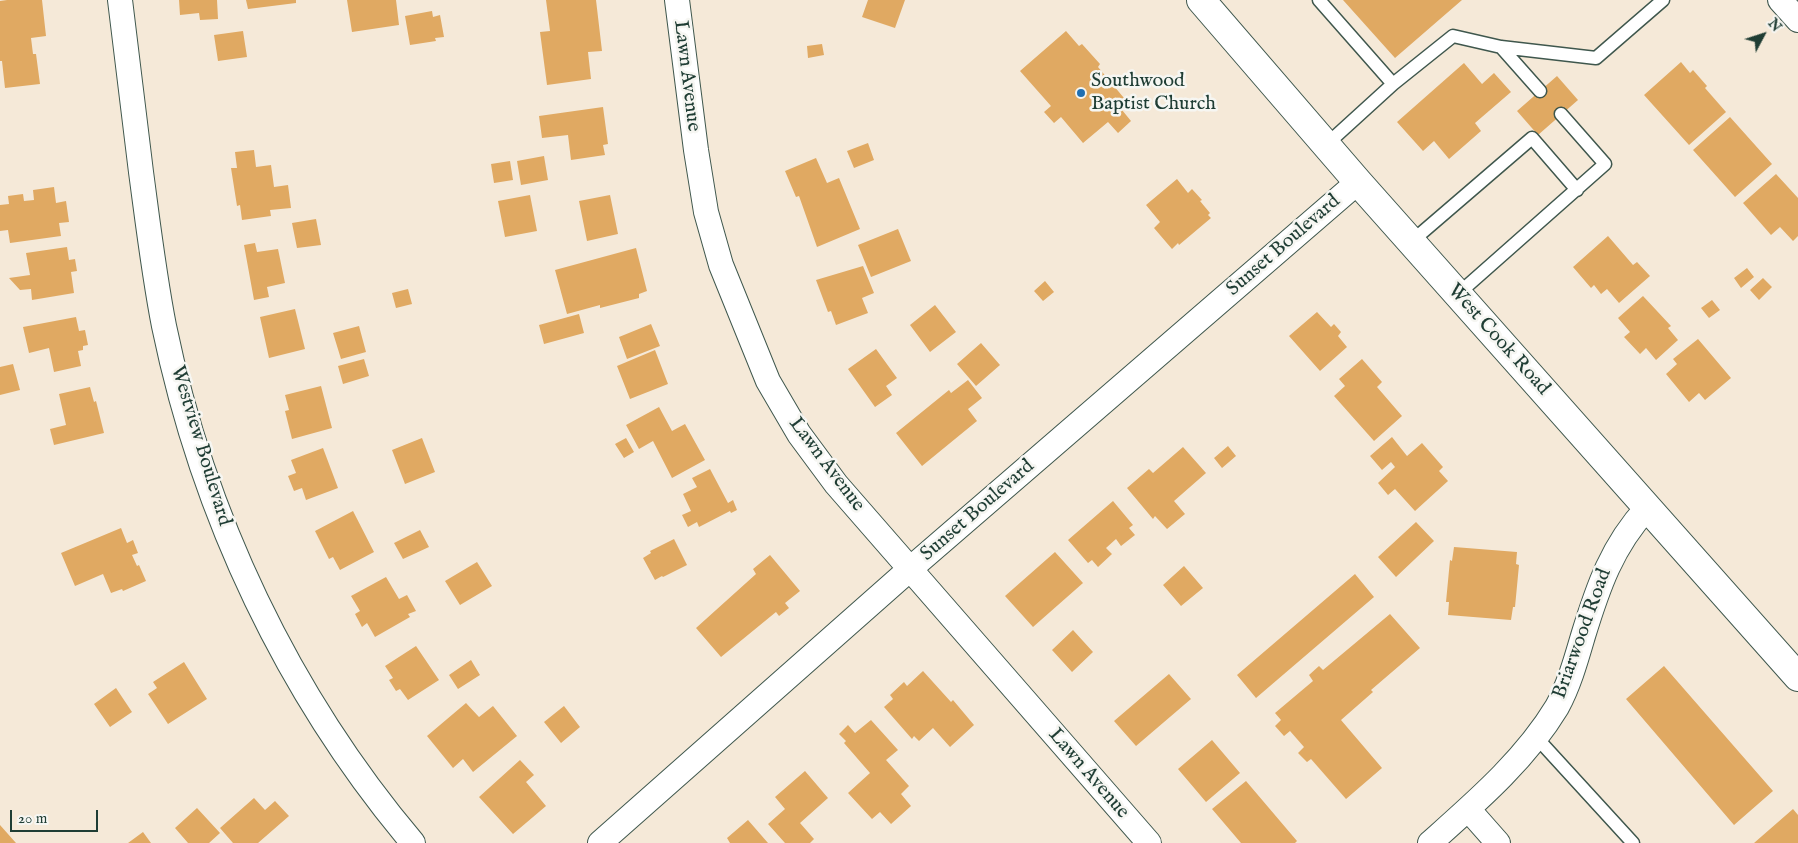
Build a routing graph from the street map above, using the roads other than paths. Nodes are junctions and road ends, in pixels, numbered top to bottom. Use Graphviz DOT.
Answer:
graph roads {
  1 [pos="120,0"];
  2 [pos="677,0"];
  3 [pos="1201,0"];
  4 [pos="1319,0"];
  5 [pos="1663,0"];
  6 [pos="1780,0"];
  7 [pos="1798,20"];
  8 [pos="1501,47"];
  9 [pos="1392,84"];
  10 [pos="1540,91"];
  11 [pos="1562,114"];
  12 [pos="1326,145"];
  13 [pos="1358,182"];
  14 [pos="1577,190"];
  15 [pos="1411,242"];
  16 [pos="1458,294"];
  17 [pos="1647,508"];
  18 [pos="910,569"];
  19 [pos="1798,677"];
  20 [pos="1536,737"];
  21 [pos="1468,809"];
  22 [pos="413,843"];
  23 [pos="600,843"];
  24 [pos="1148,843"];
  25 [pos="1430,843"];
  26 [pos="1498,843"];
  27 [pos="1633,843"];
  1 -- 22 [label="street, Westview Boulevard"];
  2 -- 18 [label="street, Lawn Avenue"];
  3 -- 12 [label="main road, West Cook Road"];
  4 -- 9 [label="lane"];
  5 -- 8 [label="lane"];
  6 -- 7 [label="street"];
  8 -- 9 [label="lane"];
  8 -- 10 [label="lane"];
  9 -- 12 [label="lane"];
  11 -- 14 [label="lane"];
  12 -- 13 [label="main road, West Cook Road"];
  13 -- 15 [label="main road, West Cook Road"];
  13 -- 18 [label="street, Sunset Boulevard"];
  14 -- 15 [label="lane"];
  14 -- 16 [label="lane"];
  15 -- 16 [label="main road, West Cook Road"];
  16 -- 17 [label="main road, West Cook Road"];
  17 -- 19 [label="main road, West Cook Road"];
  17 -- 20 [label="street, Briarwood Road"];
  18 -- 23 [label="street, Sunset Boulevard"];
  18 -- 24 [label="street, Lawn Avenue"];
  20 -- 21 [label="street, Briarwood Road"];
  20 -- 27 [label="lane"];
  21 -- 25 [label="street, Briarwood Road"];
  21 -- 26 [label="street"];
}
